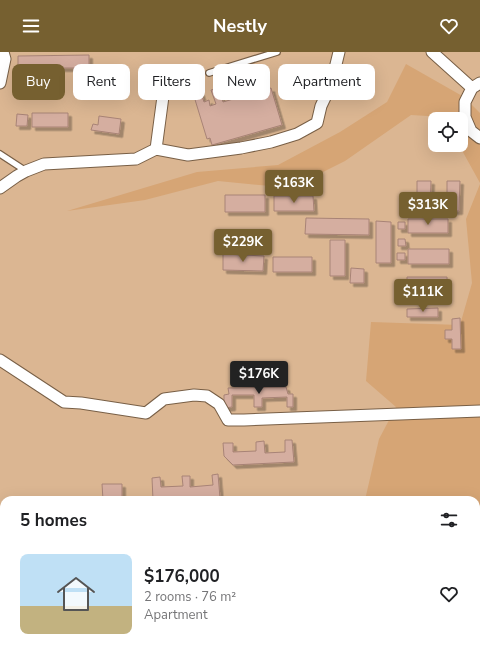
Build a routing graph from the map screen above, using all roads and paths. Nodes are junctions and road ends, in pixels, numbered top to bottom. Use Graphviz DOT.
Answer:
graph roads {
  1 [pos="3,52"];
  2 [pos="277,52"];
  3 [pos="339,52"];
  4 [pos="436,53"];
  5 [pos="209,73"];
  6 [pos="0,83"];
  7 [pos="476,86"];
  8 [pos="163,100"];
  9 [pos="480,138"];
  10 [pos="156,148"];
  11 [pos="0,154"];
  12 [pos="26,171"];
  13 [pos="0,188"];
  14 [pos="0,360"];
  15 [pos="480,412"];
  1 -- 6 [label="street"];
  2 -- 5 [label="lane"];
  3 -- 10 [label="street"];
  4 -- 7 [label="street"];
  7 -- 9 [label="street"];
  8 -- 10 [label="street"];
  10 -- 12 [label="street"];
  11 -- 12 [label="lane"];
  12 -- 13 [label="street"];
  14 -- 15 [label="street"];
}
